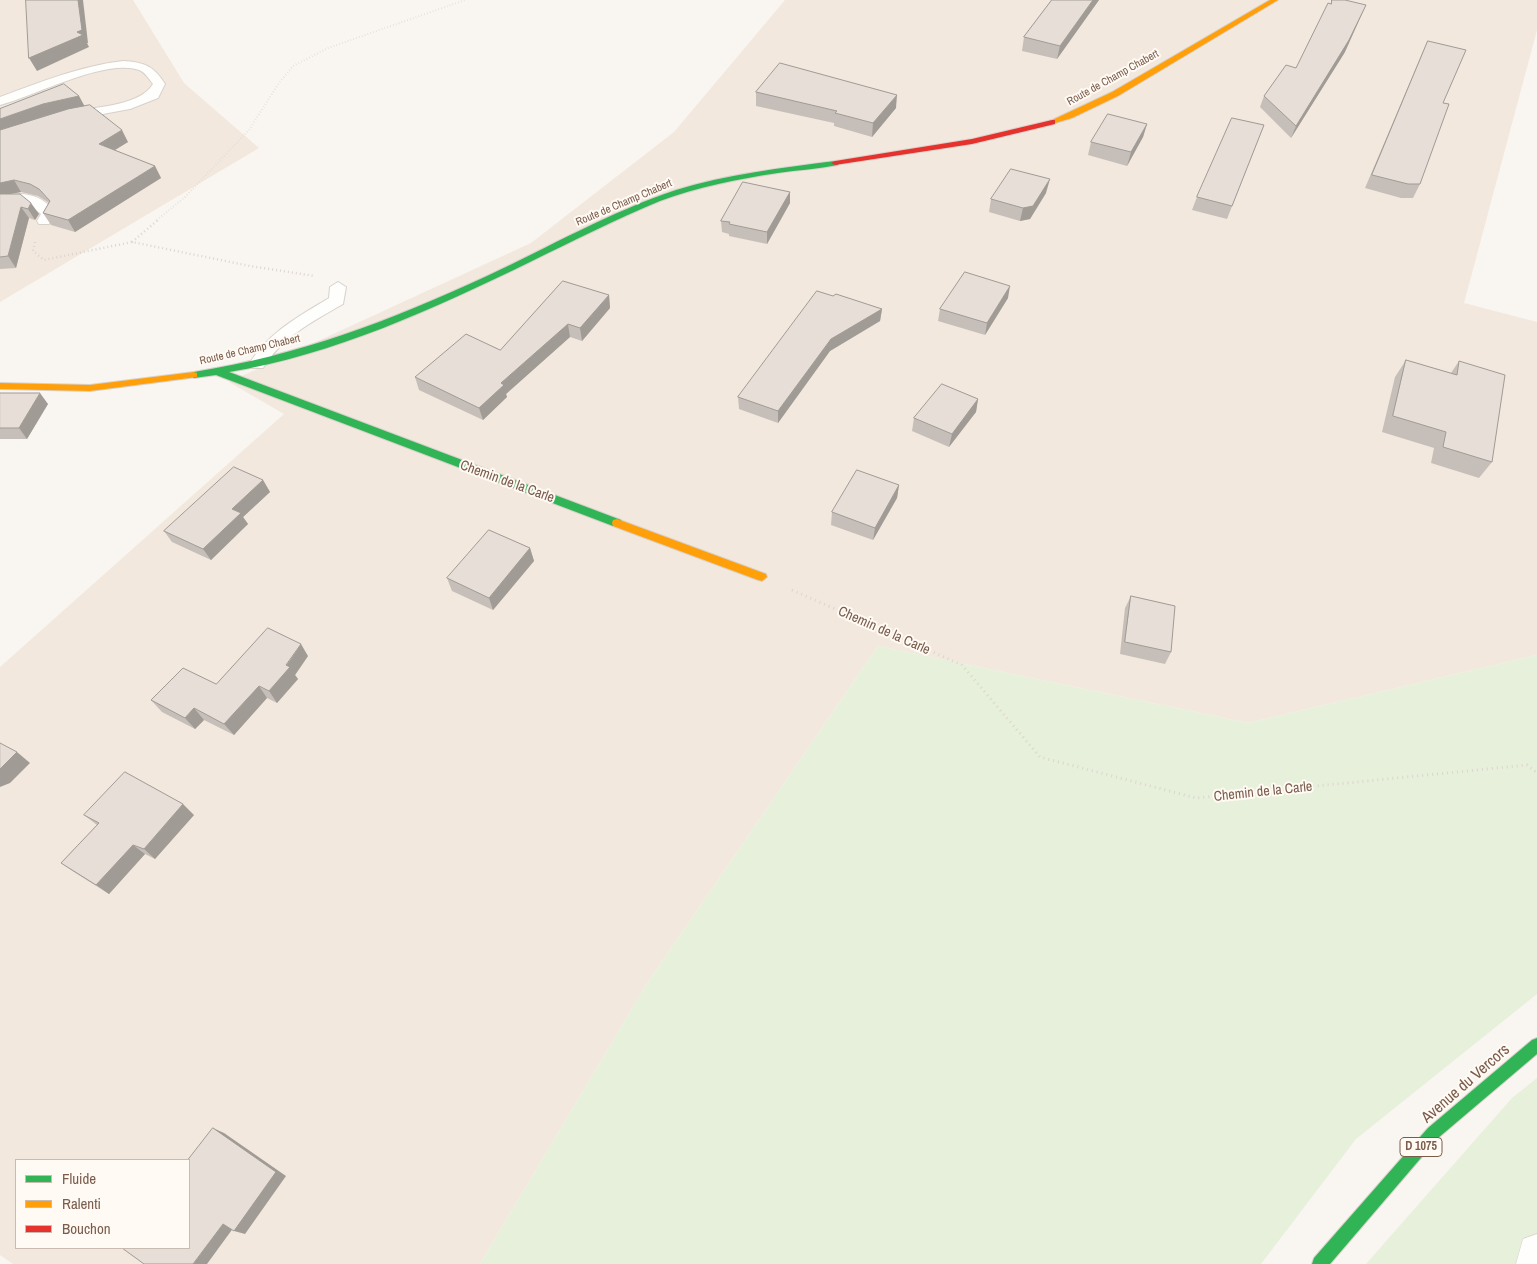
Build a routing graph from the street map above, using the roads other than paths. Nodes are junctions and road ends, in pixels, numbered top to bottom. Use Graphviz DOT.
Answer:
graph roads {
  1 [pos="1275,0"];
  2 [pos="0,101"];
  3 [pos="53,121"];
  4 [pos="0,200"];
  5 [pos="44,221"];
  6 [pos="338,287"];
  7 [pos="257,364"];
  8 [pos="219,372"];
  9 [pos="0,386"];
  10 [pos="762,577"];
  11 [pos="1537,1045"];
  12 [pos="1537,1253"];
  13 [pos="1320,1264"];
  14 [pos="1535,1264"];
  1 -- 7 [label="street, Route de Champ Chabert"];
  2 -- 3 [label="lane"];
  4 -- 5 [label="lane"];
  6 -- 7 [label="lane"];
  7 -- 8 [label="street, Route de Champ Chabert"];
  8 -- 9 [label="street, Route de Champ Chabert"];
  8 -- 10 [label="street, Chemin de la Carle"];
  11 -- 13 [label="street, Avenue du Vercors / D 1075"];
  12 -- 14 [label="street"];
}
